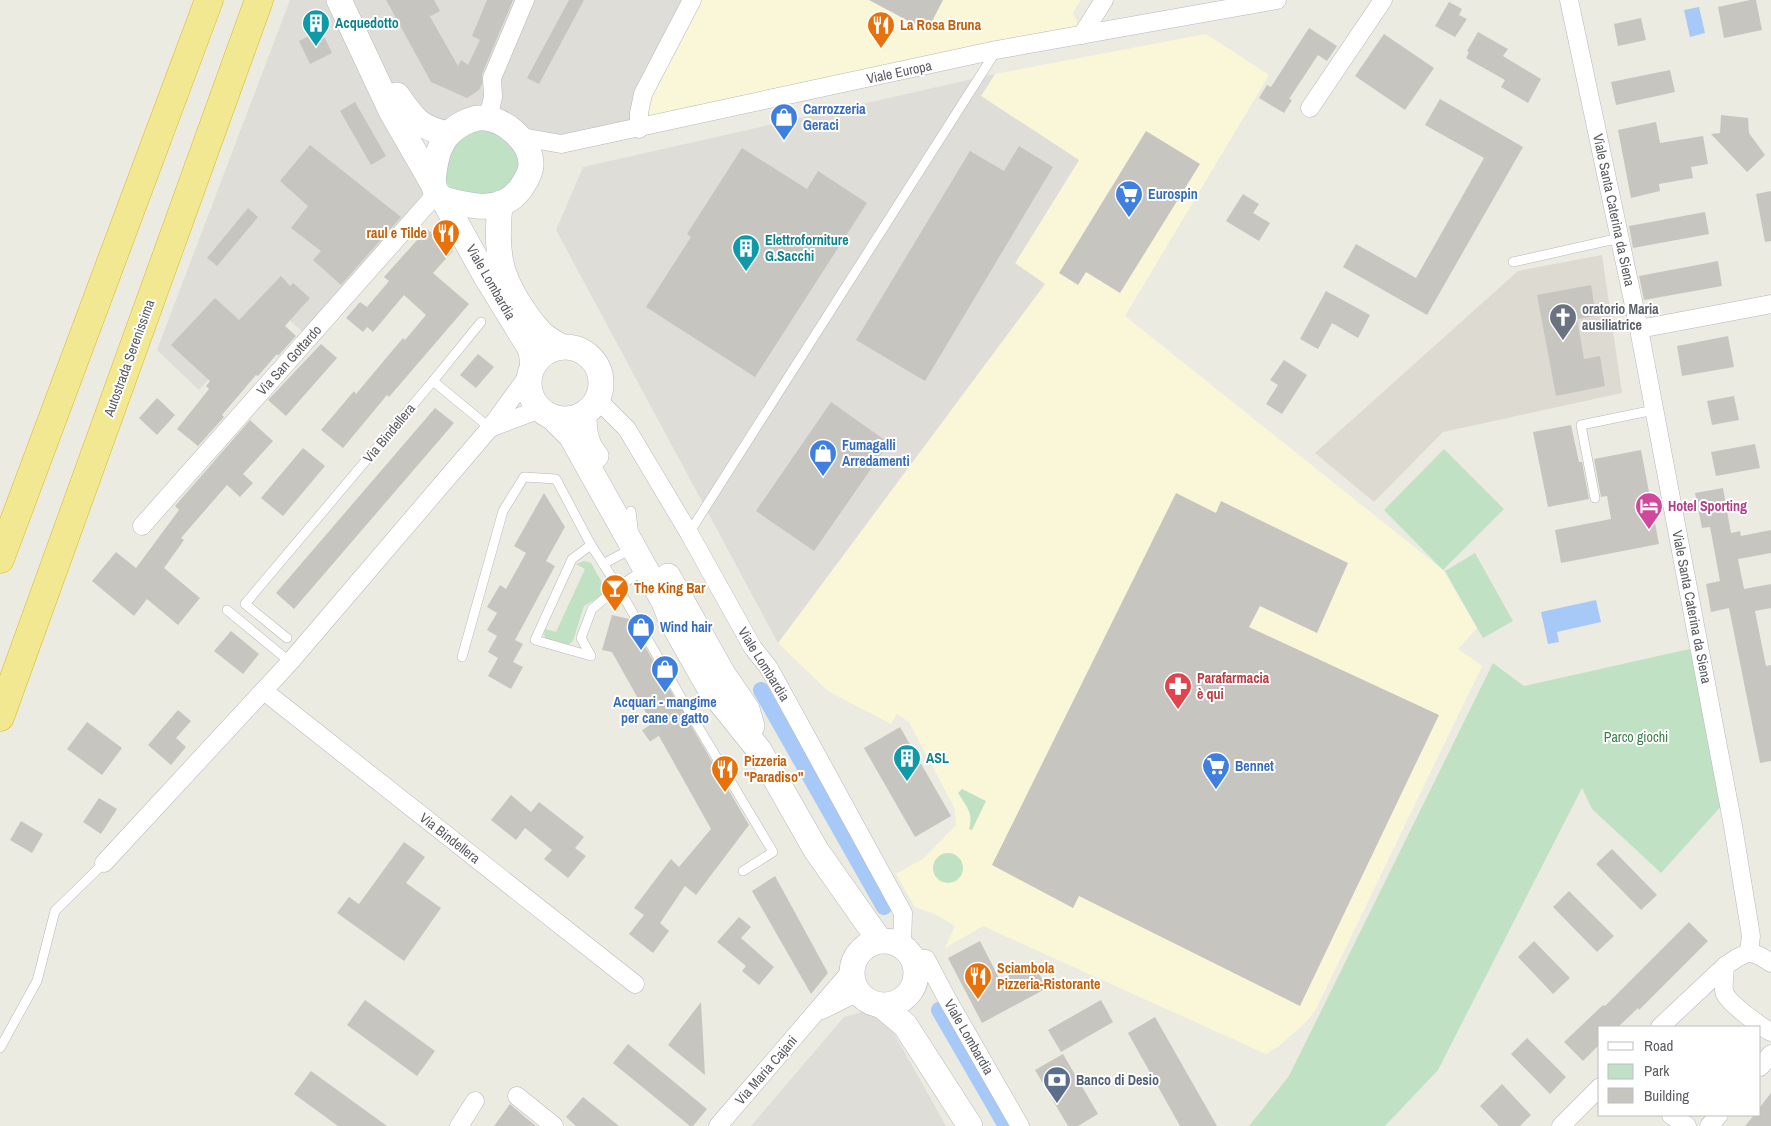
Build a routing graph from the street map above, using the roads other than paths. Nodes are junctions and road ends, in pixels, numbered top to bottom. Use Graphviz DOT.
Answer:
graph roads {
  1 [pos="209,0"];
  2 [pos="259,0"];
  3 [pos="525,0"];
  4 [pos="692,0"];
  5 [pos="1104,0"];
  6 [pos="1277,0"];
  7 [pos="1383,0"];
  8 [pos="1569,0"];
  9 [pos="1214,6"];
  10 [pos="343,9"];
  11 [pos="1082,35"];
  12 [pos="996,50"];
  13 [pos="1310,108"];
  14 [pos="488,119"];
  15 [pos="639,128"];
  16 [pos="448,134"];
  17 [pos="522,137"];
  18 [pos="437,191"];
  19 [pos="500,205"];
  20 [pos="1620,238"];
  21 [pos="1513,262"];
  22 [pos="1771,304"];
  23 [pos="481,322"];
  24 [pos="1639,330"];
  25 [pos="562,348"];
  26 [pos="532,369"];
  27 [pos="433,381"];
  28 [pos="599,394"];
  29 [pos="1654,410"];
  30 [pos="546,413"];
  31 [pos="584,414"];
  32 [pos="490,428"];
  33 [pos="1595,498"];
  34 [pos="631,511"];
  35 [pos="142,526"];
  36 [pos="689,533"];
  37 [pos="591,545"];
  38 [pos="634,548"];
  39 [pos="0,559"];
  40 [pos="603,564"];
  41 [pos="646,569"];
  42 [pos="618,587"];
  43 [pos="227,610"];
  44 [pos="288,638"];
  45 [pos="462,657"];
  46 [pos="290,662"];
  47 [pos="264,691"];
  48 [pos="0,717"];
  49 [pos="759,750"];
  50 [pos="104,863"];
  51 [pos="743,871"];
  52 [pos="1749,952"];
  53 [pos="881,953"];
  54 [pos="1771,963"];
  55 [pos="1725,966"];
  56 [pos="635,984"];
  57 [pos="859,994"];
  58 [pos="908,994"];
  59 [pos="882,1006"];
  60 [pos="814,1014"];
  61 [pos="1661,1026"];
  62 [pos="1761,1026"];
  63 [pos="0,1048"];
  64 [pos="1771,1054"];
  65 [pos="1761,1066"];
  66 [pos="1598,1089"];
  67 [pos="517,1096"];
  68 [pos="475,1101"];
  69 [pos="1672,1116"];
  70 [pos="1718,1116"];
  71 [pos="459,1126"];
  72 [pos="554,1126"];
  73 [pos="718,1126"];
  74 [pos="971,1126"];
  75 [pos="1020,1126"];
  76 [pos="1560,1126"];
  77 [pos="1687,1126"];
  78 [pos="1709,1126"];
  1 -- 39 [label="highway"];
  2 -- 48 [label="highway, Autostrada Serenissima"];
  3 -- 14 [label="street"];
  4 -- 15 [label="street"];
  5 -- 11 [label="street"];
  6 -- 9 [label="street, Viale Europa"];
  7 -- 13 [label="street"];
  8 -- 20 [label="street, Viale Santa Caterina da Siena"];
  9 -- 11 [label="street, Viale Europa"];
  10 -- 16 [label="main road, Viale Lombardia"];
  10 -- 18 [label="main road, Viale Lombardia"];
  11 -- 12 [label="street, Viale Europa"];
  12 -- 15 [label="street, Viale Europa"];
  12 -- 36 [label="lane"];
  14 -- 16 [label="main road"];
  14 -- 17 [label="main road"];
  15 -- 17 [label="street, Viale Europa"];
  16 -- 18 [label="main road"];
  17 -- 19 [label="main road"];
  18 -- 19 [label="main road"];
  18 -- 26 [label="main road, Viale Lombardia"];
  18 -- 35 [label="street, Via San Gottardo"];
  19 -- 25 [label="main road, Viale Lombardia"];
  20 -- 21 [label="lane"];
  20 -- 24 [label="street, Viale Santa Caterina da Siena"];
  22 -- 24 [label="street"];
  23 -- 27 [label="lane, Via Bindellera"];
  24 -- 29 [label="street, Viale Santa Caterina da Siena"];
  25 -- 26 [label="main road"];
  25 -- 28 [label="main road"];
  26 -- 30 [label="main road"];
  26 -- 32 [label="street"];
  27 -- 32 [label="lane"];
  27 -- 44 [label="lane, Via Bindellera"];
  28 -- 31 [label="main road"];
  28 -- 36 [label="street, Viale Lombardia"];
  29 -- 33 [label="lane"];
  29 -- 52 [label="street, Viale Santa Caterina da Siena"];
  30 -- 31 [label="main road"];
  30 -- 32 [label="street"];
  30 -- 38 [label="main road, Viale Lombardia"];
  31 -- 34 [label="main road, Viale Lombardia"];
  32 -- 46 [label="street"];
  34 -- 41 [label="lane, Viale Lombardia"];
  34 -- 49 [label="main road, Viale Lombardia"];
  36 -- 53 [label="street, Viale Lombardia"];
  37 -- 40 [label="lane"];
  37 -- 42 [label="lane"];
  37 -- 45 [label="lane"];
  38 -- 40 [label="lane"];
  38 -- 41 [label="main road, Viale Lombardia"];
  40 -- 42 [label="lane"];
  41 -- 42 [label="lane"];
  41 -- 49 [label="main road, Viale Lombardia"];
  42 -- 51 [label="lane"];
  43 -- 46 [label="lane"];
  46 -- 47 [label="street"];
  47 -- 50 [label="street"];
  47 -- 56 [label="street, Via Bindellera"];
  49 -- 53 [label="main road, Viale Lombardia"];
  50 -- 63 [label="lane"];
  52 -- 54 [label="street"];
  52 -- 55 [label="street"];
  53 -- 57 [label="main road"];
  53 -- 58 [label="main road"];
  53 -- 60 [label="street, Via Maria Cajani"];
  53 -- 75 [label="street, Viale Lombardia"];
  55 -- 61 [label="street"];
  55 -- 62 [label="street"];
  57 -- 59 [label="main road"];
  57 -- 60 [label="street, Via Maria Cajani"];
  58 -- 59 [label="main road"];
  58 -- 74 [label="main road"];
  59 -- 74 [label="main road"];
  60 -- 73 [label="street, Via Maria Cajani"];
  64 -- 65 [label="street"];
  66 -- 76 [label="street"];
  67 -- 72 [label="street"];
  68 -- 71 [label="street"];
  69 -- 77 [label="street"];
  70 -- 78 [label="street"];
}
